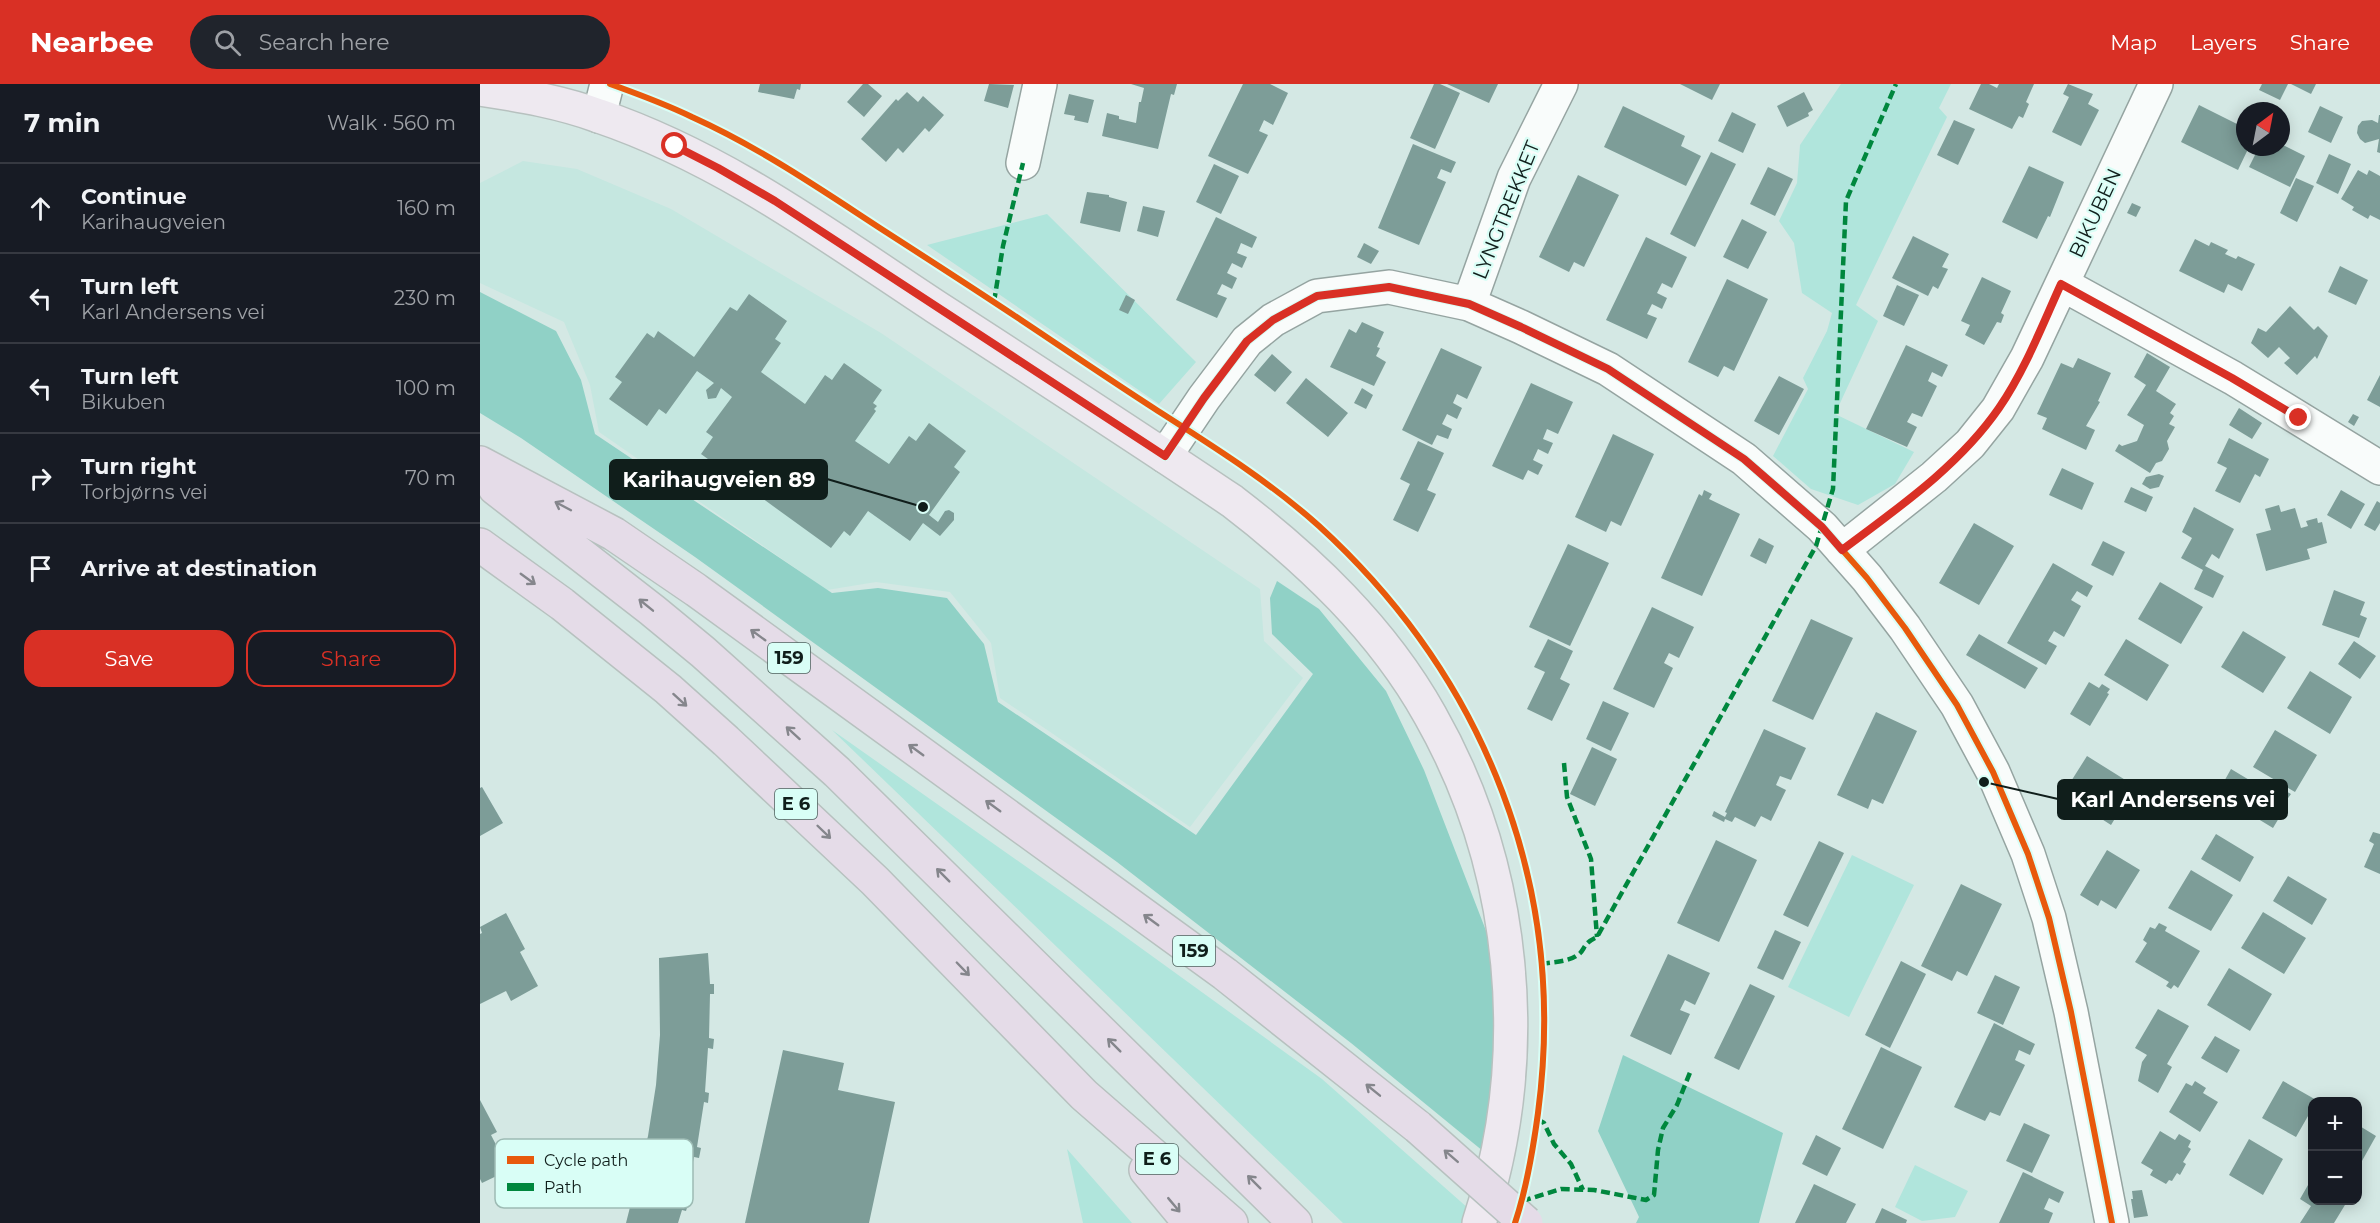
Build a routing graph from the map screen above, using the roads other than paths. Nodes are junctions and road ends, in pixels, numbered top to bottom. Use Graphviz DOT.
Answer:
graph roads {
  1 [pos="607,84"];
  2 [pos="1040,84"];
  3 [pos="1561,84"];
  4 [pos="2156,84"];
  5 [pos="480,89"];
  6 [pos="599,116"];
  7 [pos="1023,163"];
  8 [pos="2061,284"];
  9 [pos="1469,304"];
  10 [pos="1165,456"];
  11 [pos="480,464"];
  12 [pos="2380,468"];
  13 [pos="480,477"];
  14 [pos="480,545"];
  15 [pos="1842,550"];
  16 [pos="1083,1095"];
  17 [pos="1190,1223"];
  18 [pos="1231,1223"];
  19 [pos="1295,1223"];
  20 [pos="1479,1223"];
  21 [pos="1526,1223"];
  22 [pos="2112,1223"];
  1 -- 6 [label="street"];
  2 -- 7 [label="street"];
  3 -- 9 [label="street, LYNGTREKKET"];
  4 -- 8 [label="street, BIKUBEN"];
  5 -- 6 [label="main road"];
  6 -- 10 [label="main road"];
  8 -- 12 [label="street"];
  8 -- 15 [label="street, BIKUBEN"];
  9 -- 10 [label="street"];
  9 -- 15 [label="street"];
  10 -- 20 [label="main road"];
  21 -- 11 [label="highway, 159, one-way, bridge"];
  19 -- 13 [label="highway, E 6, one-way"];
  14 -- 16 [label="highway, E 6, one-way"];
  15 -- 22 [label="street"];
  16 -- 17 [label="highway, one-way"];
  16 -- 18 [label="highway, E 6"];
}
